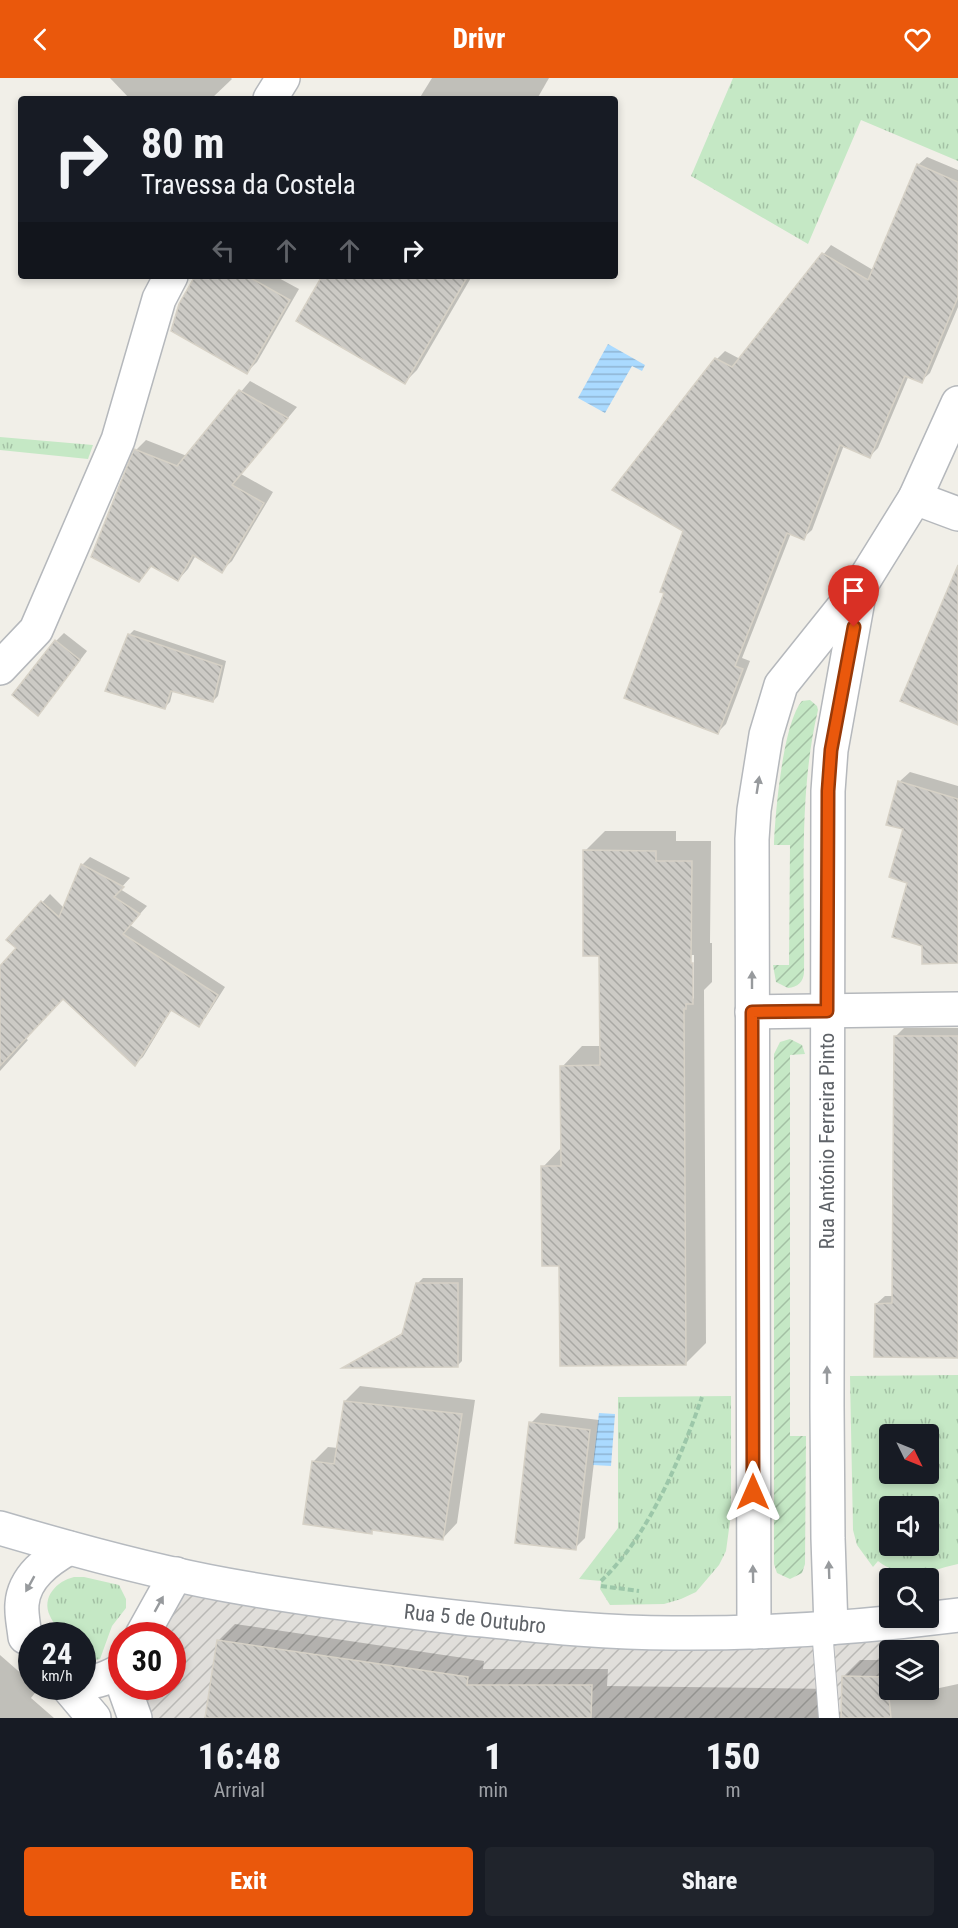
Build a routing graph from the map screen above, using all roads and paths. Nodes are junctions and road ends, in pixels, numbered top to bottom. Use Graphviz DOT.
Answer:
graph roads {
  1 [pos="283,78"];
  2 [pos="272,96"];
  3 [pos="169,279"];
  4 [pos="958,403"];
  5 [pos="915,498"];
  6 [pos="958,514"];
  7 [pos="861,585"];
  8 [pos="0,668"];
  9 [pos="958,1009"];
  10 [pos="827,1011"];
  11 [pos="752,1012"];
  12 [pos="702,1396"];
  13 [pos="0,1528"];
  14 [pos="69,1548"];
  15 [pos="176,1574"];
  16 [pos="649,1592"];
  17 [pos="958,1616"];
  18 [pos="0,1617"];
  19 [pos="24,1622"];
  20 [pos="149,1622"];
  21 [pos="826,1628"];
  22 [pos="18,1632"];
  23 [pos="754,1632"];
  24 [pos="78,1700"];
  25 [pos="129,1700"];
  26 [pos="94,1718"];
  27 [pos="135,1718"];
  28 [pos="829,1718"];
  1 -- 2 [label="street"];
  3 -- 8 [label="street"];
  4 -- 5 [label="street, Rua António Ferreira Pinto"];
  5 -- 6 [label="street"];
  5 -- 7 [label="street, Rua António Ferreira Pinto"];
  7 -- 10 [label="street, Rua António Ferreira Pinto"];
  11 -- 7 [label="street, Rua António Ferreira Pinto, one-way"];
  9 -- 10 [label="street"];
  10 -- 11 [label="street"];
  21 -- 10 [label="street, Rua António Ferreira Pinto, one-way"];
  23 -- 11 [label="street, Rua António Ferreira Pinto, one-way"];
  12 -- 16 [label="path"];
  13 -- 14 [label="street, Rua 5 de Outubro"];
  14 -- 15 [label="street, Rua 5 de Outubro"];
  14 -- 19 [label="street, one-way"];
  20 -- 15 [label="street, one-way"];
  15 -- 23 [label="street, Rua 5 de Outubro"];
  17 -- 21 [label="street, Rua 5 de Outubro"];
  18 -- 22 [label="street"];
  21 -- 23 [label="street, Rua 5 de Outubro"];
  21 -- 28 [label="lane"];
  24 -- 26 [label="street"];
  25 -- 27 [label="street"];
}
